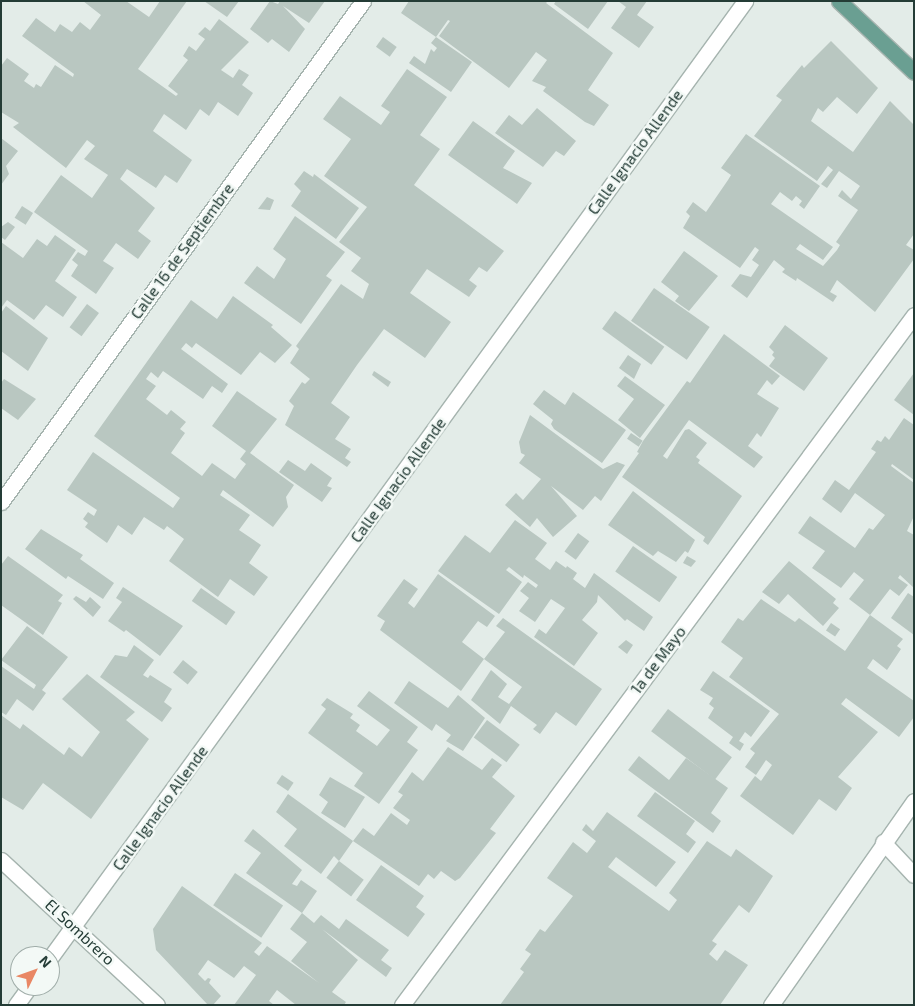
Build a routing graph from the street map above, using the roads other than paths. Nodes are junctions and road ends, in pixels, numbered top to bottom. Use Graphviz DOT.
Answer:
graph roads {
  1 [pos="363,1"];
  2 [pos="745,1"];
  3 [pos="839,1"];
  4 [pos="914,72"];
  5 [pos="914,315"];
  6 [pos="1,502"];
  7 [pos="914,801"];
  8 [pos="884,842"];
  9 [pos="1,860"];
  10 [pos="914,875"];
  11 [pos="74,926"];
  12 [pos="59,946"];
  13 [pos="157,1005"];
  14 [pos="402,1005"];
  15 [pos="771,1005"];
  1 -- 6 [label="street, Calle 16 de Septiembre"];
  2 -- 11 [label="street, Calle Ignacio Allende"];
  3 -- 4 [label="main road"];
  5 -- 14 [label="street, 1a de Mayo"];
  7 -- 8 [label="street"];
  8 -- 10 [label="street"];
  8 -- 15 [label="street"];
  9 -- 11 [label="street, El Sombrero"];
  11 -- 12 [label="street, Calle Ignacio Allende"];
  11 -- 13 [label="street, El Sombrero"];
}
